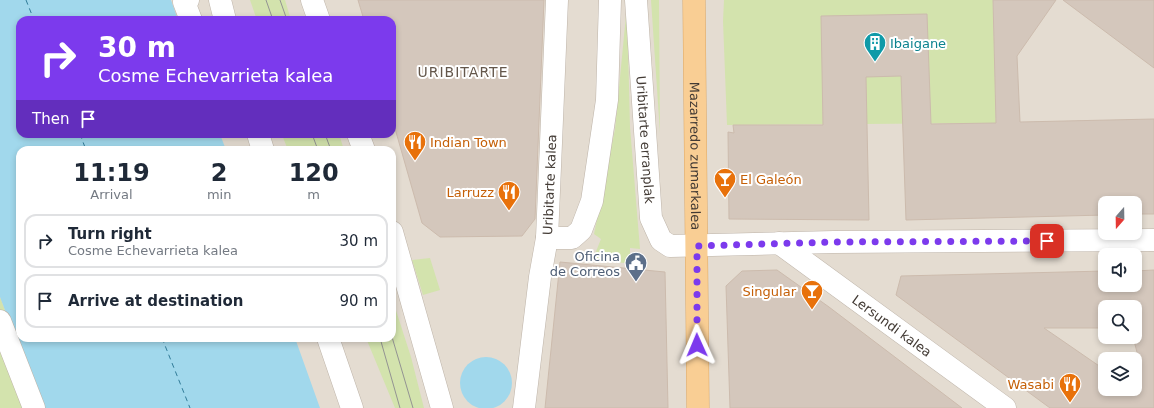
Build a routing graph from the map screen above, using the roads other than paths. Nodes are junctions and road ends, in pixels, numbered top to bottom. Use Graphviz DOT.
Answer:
graph roads {
  1 [pos="220,0"];
  2 [pos="312,0"];
  3 [pos="557,0"];
  4 [pos="610,0"];
  5 [pos="636,0"];
  6 [pos="694,0"];
  7 [pos="224,16"];
  8 [pos="318,16"];
  9 [pos="547,238"];
  10 [pos="1154,240"];
  11 [pos="779,243"];
  12 [pos="396,246"];
  13 [pos="697,246"];
  14 [pos="0,321"];
  15 [pos="329,342"];
  16 [pos="530,368"];
  17 [pos="34,408"];
  18 [pos="352,408"];
  19 [pos="442,408"];
  20 [pos="514,408"];
  21 [pos="524,408"];
  22 [pos="698,408"];
  23 [pos="1005,408"];
  1 -- 7 [label="street"];
  2 -- 8 [label="street"];
  3 -- 9 [label="street, Uribitarte kalea"];
  4 -- 9 [label="street"];
  5 -- 13 [label="street, Uribitarte erranplak"];
  6 -- 13 [label="main road, Mazarredo zumarkalea"];
  9 -- 16 [label="street, Uribitarte kalea"];
  10 -- 11 [label="street, Uribitarte erranplak"];
  11 -- 13 [label="street, Uribitarte erranplak"];
  11 -- 23 [label="street, Lersundi kalea"];
  12 -- 19 [label="street"];
  13 -- 22 [label="main road, Mazarredo zumarkalea"];
  14 -- 17 [label="street"];
  15 -- 18 [label="street"];
  16 -- 20 [label="street, Uribitarte kalea"];
  16 -- 21 [label="street, Uribitarte kalea"];
}
